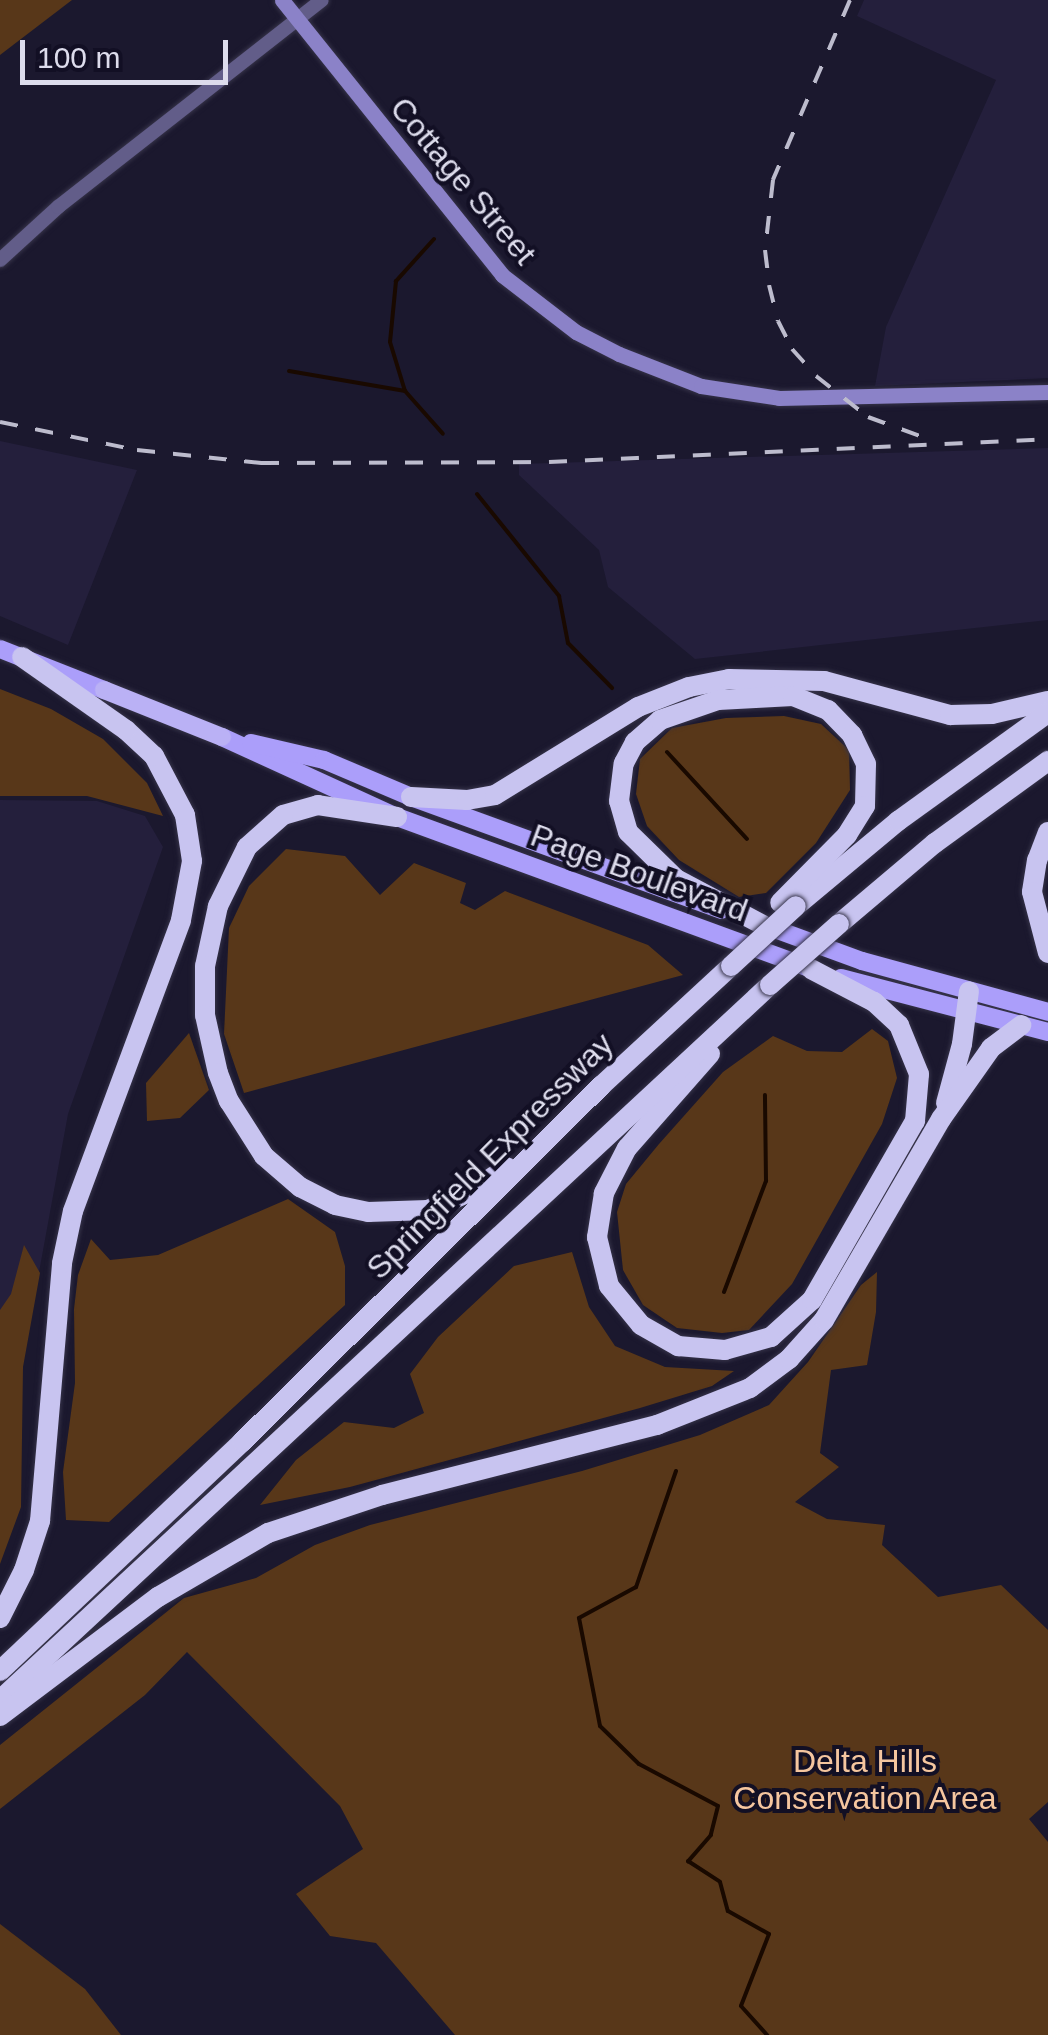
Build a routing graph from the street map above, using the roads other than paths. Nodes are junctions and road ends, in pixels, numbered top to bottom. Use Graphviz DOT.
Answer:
graph roads {
  1 [pos="282,0"];
  2 [pos="322,0"];
  3 [pos="296,20"];
  4 [pos="0,260"];
  5 [pos="1048,392"];
  6 [pos="0,648"];
  7 [pos="22,658"];
  8 [pos="104,690"];
  9 [pos="1048,701"];
  10 [pos="1048,713"];
  11 [pos="222,737"];
  12 [pos="1048,761"];
  13 [pos="411,796"];
  14 [pos="397,817"];
  15 [pos="1048,832"];
  16 [pos="788,905"];
  17 [pos="764,925"];
  18 [pos="1048,953"];
  19 [pos="811,969"];
  20 [pos="770,984"];
  21 [pos="969,991"];
  22 [pos="1048,1012"];
  23 [pos="964,1013"];
  24 [pos="1020,1026"];
  25 [pos="1048,1032"];
  26 [pos="589,1098"];
  27 [pos="941,1119"];
  28 [pos="0,1618"];
  29 [pos="0,1672"];
  30 [pos="0,1701"];
  31 [pos="0,1716"];
  1 -- 3 [label="main road, Cottage Street"];
  2 -- 3 [label="street"];
  3 -- 4 [label="street"];
  3 -- 5 [label="main road, Cottage Street"];
  6 -- 7 [label="main road, Page Boulevard"];
  7 -- 8 [label="main road, Page Boulevard"];
  7 -- 28 [label="highway"];
  8 -- 11 [label="highway, Page Boulevard"];
  9 -- 13 [label="highway"];
  10 -- 16 [label="highway, Springfield Expressway"];
  11 -- 13 [label="main road, Page Boulevard"];
  11 -- 14 [label="main road, Page Boulevard"];
  12 -- 20 [label="highway, Springfield Expressway, bridge"];
  13 -- 17 [label="main road, Page Boulevard"];
  14 -- 19 [label="main road, Page Boulevard"];
  14 -- 26 [label="highway"];
  15 -- 18 [label="highway"];
  16 -- 17 [label="highway"];
  16 -- 26 [label="highway, Springfield Expressway, bridge"];
  17 -- 21 [label="main road, Page Boulevard"];
  19 -- 20 [label="highway"];
  19 -- 23 [label="main road, Page Boulevard"];
  20 -- 30 [label="highway, Springfield Expressway"];
  21 -- 22 [label="main road, Page Boulevard"];
  21 -- 23 [label="highway"];
  23 -- 24 [label="main road, Page Boulevard"];
  23 -- 27 [label="highway"];
  24 -- 25 [label="main road, Page Boulevard"];
  24 -- 27 [label="highway"];
  26 -- 29 [label="highway, Springfield Expressway"];
  27 -- 31 [label="highway"];
}
